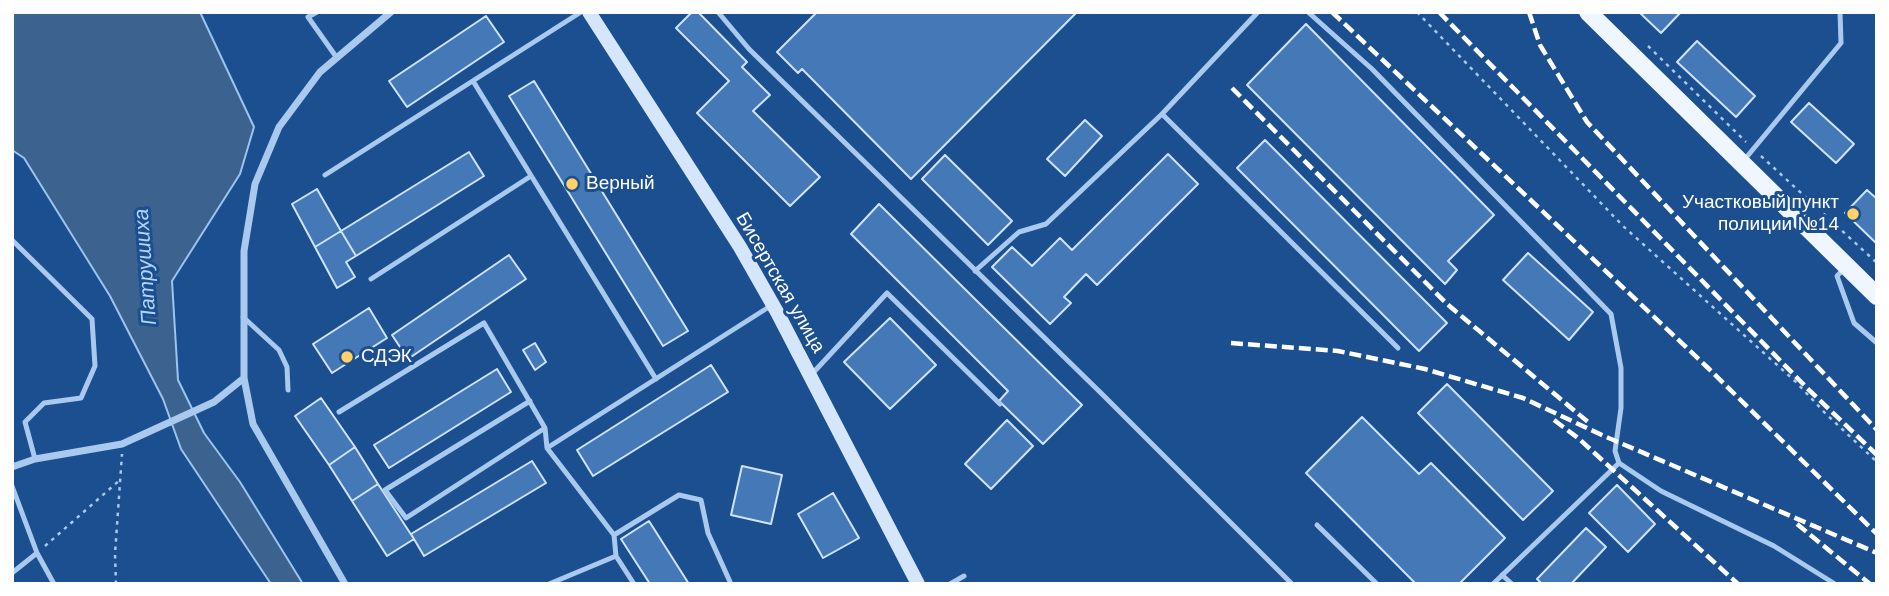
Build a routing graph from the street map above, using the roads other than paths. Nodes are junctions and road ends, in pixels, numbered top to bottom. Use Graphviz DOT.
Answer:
graph roads {
  1 [pos="317,12"];
  2 [pos="391,12"];
  3 [pos="581,12"];
  4 [pos="589,12"];
  5 [pos="718,12"];
  6 [pos="1258,12"];
  7 [pos="1308,12"];
  8 [pos="1588,12"];
  9 [pos="1840,12"];
  10 [pos="337,58"];
  11 [pos="473,80"];
  12 [pos="1162,114"];
  13 [pos="1740,164"];
  14 [pos="325,175"];
  15 [pos="531,176"];
  16 [pos="12,240"];
  17 [pos="1846,267"];
  18 [pos="975,271"];
  19 [pos="370,279"];
  20 [pos="1877,296"];
  21 [pos="773,304"];
  22 [pos="243,317"];
  23 [pos="1877,343"];
  24 [pos="1398,348"];
  25 [pos="810,376"];
  26 [pos="244,378"];
  27 [pos="656,379"];
  28 [pos="288,390"];
  29 [pos="530,401"];
  30 [pos="1000,404"];
  31 [pos="339,412"];
  32 [pos="545,428"];
  33 [pos="547,448"];
  34 [pos="35,459"];
  35 [pos="1619,464"];
  36 [pos="12,467"];
  37 [pos="12,486"];
  38 [pos="1317,525"];
  39 [pos="614,535"];
  40 [pos="37,553"];
  41 [pos="616,556"];
  42 [pos="12,573"];
  43 [pos="1502,575"];
  44 [pos="964,576"];
  45 [pos="54,584"];
  46 [pos="345,584"];
  47 [pos="550,584"];
  48 [pos="634,584"];
  49 [pos="731,584"];
  50 [pos="918,584"];
  51 [pos="950,584"];
  52 [pos="1292,584"];
  53 [pos="1377,584"];
  54 [pos="1493,584"];
  55 [pos="1512,584"];
  56 [pos="1835,584"];
  1 -- 10 [label="lane"];
  2 -- 10 [label="street"];
  3 -- 11 [label="lane"];
  4 -- 21 [label="main road, Бисертская улица"];
  5 -- 18 [label="lane"];
  6 -- 12 [label="lane"];
  7 -- 35 [label="lane"];
  8 -- 13 [label="main road"];
  9 -- 13 [label="lane"];
  10 -- 22 [label="street"];
  11 -- 14 [label="lane"];
  11 -- 15 [label="lane"];
  12 -- 18 [label="lane"];
  12 -- 24 [label="lane"];
  13 -- 17 [label="main road"];
  15 -- 19 [label="lane"];
  15 -- 27 [label="lane"];
  16 -- 34 [label="lane"];
  17 -- 20 [label="main road"];
  17 -- 23 [label="lane"];
  18 -- 52 [label="lane"];
  21 -- 25 [label="main road, Бисертская улица"];
  21 -- 27 [label="lane"];
  22 -- 26 [label="street"];
  22 -- 28 [label="lane"];
  25 -- 30 [label="lane"];
  25 -- 50 [label="main road, Бисертская улица"];
  26 -- 34 [label="street"];
  26 -- 46 [label="street"];
  27 -- 33 [label="lane"];
  29 -- 31 [label="lane"];
  29 -- 32 [label="lane"];
  29 -- 32 [label="lane"];
  32 -- 33 [label="lane"];
  33 -- 39 [label="lane"];
  34 -- 36 [label="street"];
  35 -- 43 [label="lane"];
  35 -- 56 [label="lane"];
  37 -- 40 [label="lane"];
  38 -- 53 [label="lane"];
  39 -- 41 [label="lane"];
  39 -- 49 [label="lane"];
  40 -- 42 [label="lane"];
  40 -- 45 [label="lane"];
  41 -- 47 [label="lane"];
  41 -- 48 [label="lane"];
  43 -- 54 [label="lane"];
  43 -- 55 [label="lane"];
  44 -- 51 [label="lane"];
}
